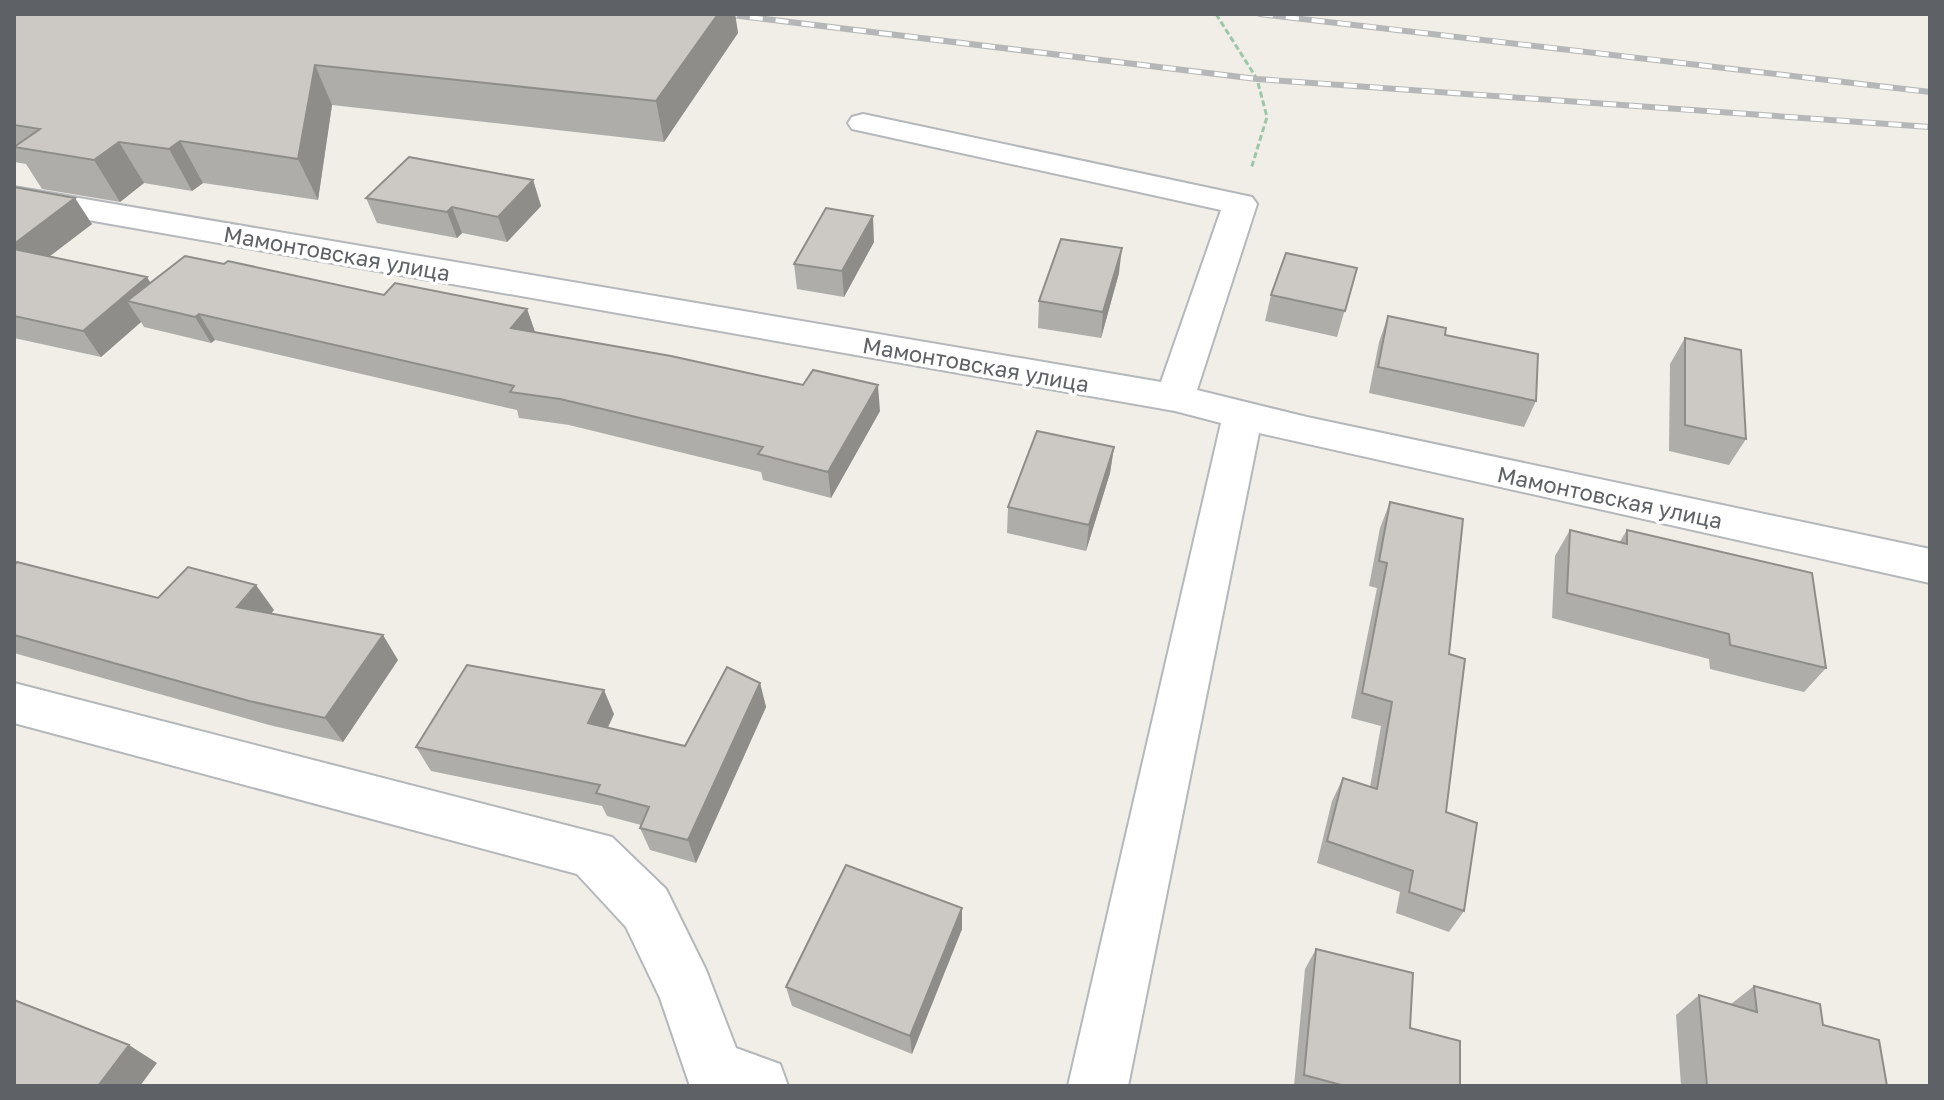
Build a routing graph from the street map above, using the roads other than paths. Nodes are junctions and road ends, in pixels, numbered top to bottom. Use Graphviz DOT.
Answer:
graph roads {
  1 [pos="863,123"];
  2 [pos="14,197"];
  3 [pos="1175,398"];
  4 [pos="1242,416"];
  5 [pos="1930,566"];
  6 [pos="14,703"];
  7 [pos="758,1086"];
  8 [pos="1098,1086"];
  1 -- 3 [label="street"];
  2 -- 3 [label="street, Мамонтовская улица"];
  3 -- 4 [label="street, Мамонтовская улица"];
  4 -- 5 [label="street, Мамонтовская улица"];
  4 -- 8 [label="street"];
  6 -- 7 [label="street"];
}
